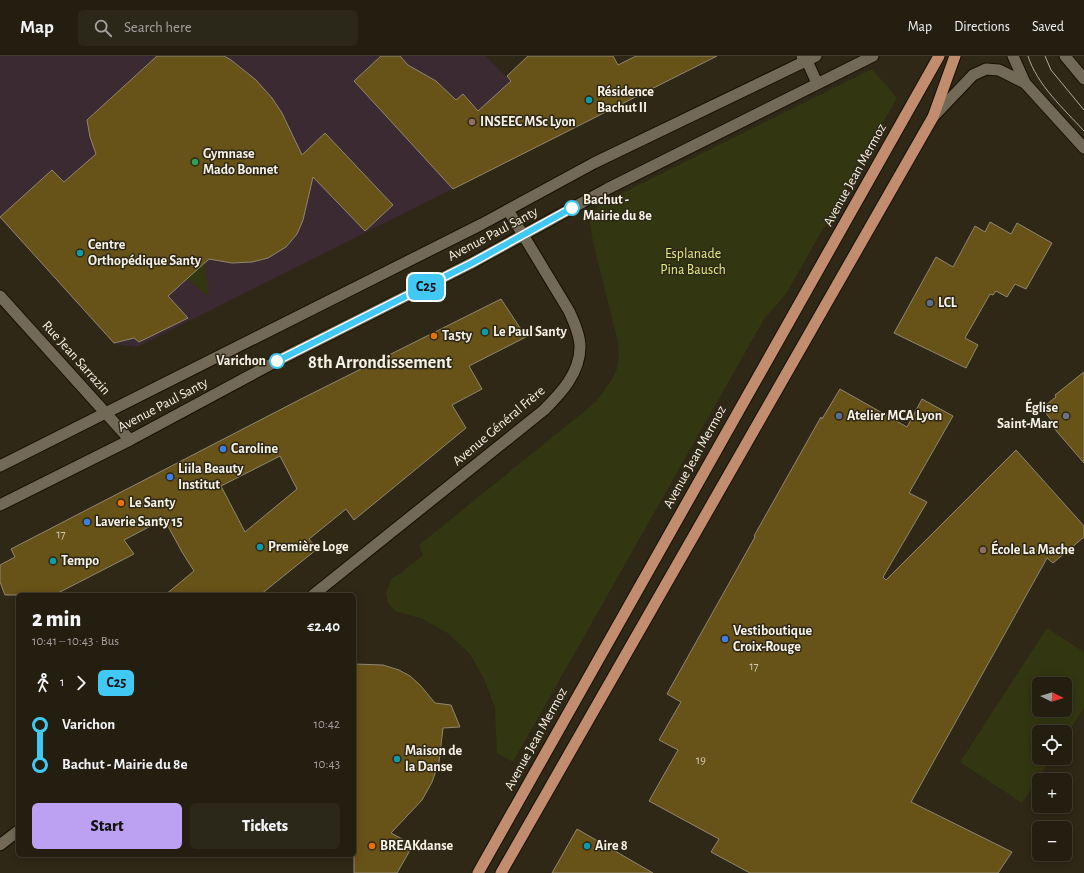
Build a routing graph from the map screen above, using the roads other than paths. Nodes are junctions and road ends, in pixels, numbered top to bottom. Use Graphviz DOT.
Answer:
graph roads {
  1 [pos="873,56"];
  2 [pos="939,56"];
  3 [pos="955,56"];
  4 [pos="1013,56"];
  5 [pos="1065,56"];
  6 [pos="808,58"];
  7 [pos="1084,79"];
  8 [pos="818,83"];
  9 [pos="1025,83"];
  10 [pos="933,117"];
  11 [pos="1084,148"];
  12 [pos="508,210"];
  13 [pos="524,236"];
  14 [pos="0,296"];
  15 [pos="105,413"];
  16 [pos="130,440"];
  17 [pos="0,466"];
  18 [pos="0,505"];
  19 [pos="316,593"];
  20 [pos="16,833"];
  21 [pos="0,846"];
  22 [pos="478,873"];
  23 [pos="501,873"];
  1 -- 8 [label="main road, Avenue Paul Santy"];
  2 -- 22 [label="main road, Avenue Jean Mermoz"];
  3 -- 10 [label="main road"];
  4 -- 9 [label="main road"];
  5 -- 7 [label="main road"];
  6 -- 8 [label="main road"];
  6 -- 12 [label="main road, Avenue Paul Santy"];
  8 -- 13 [label="main road, Avenue Paul Santy"];
  9 -- 10 [label="main road"];
  9 -- 11 [label="main road"];
  10 -- 23 [label="main road"];
  12 -- 13 [label="main road, Avenue Général Frère"];
  12 -- 15 [label="main road, Avenue Paul Santy"];
  13 -- 16 [label="main road, Avenue Paul Santy"];
  13 -- 19 [label="main road, Avenue Général Frère"];
  14 -- 15 [label="main road, Rue Jean Sarrazin"];
  15 -- 16 [label="main road, Rue Jean Sarrazin"];
  15 -- 17 [label="main road, Avenue Paul Santy"];
  16 -- 18 [label="main road, Avenue Paul Santy"];
  20 -- 21 [label="main road"];
}
